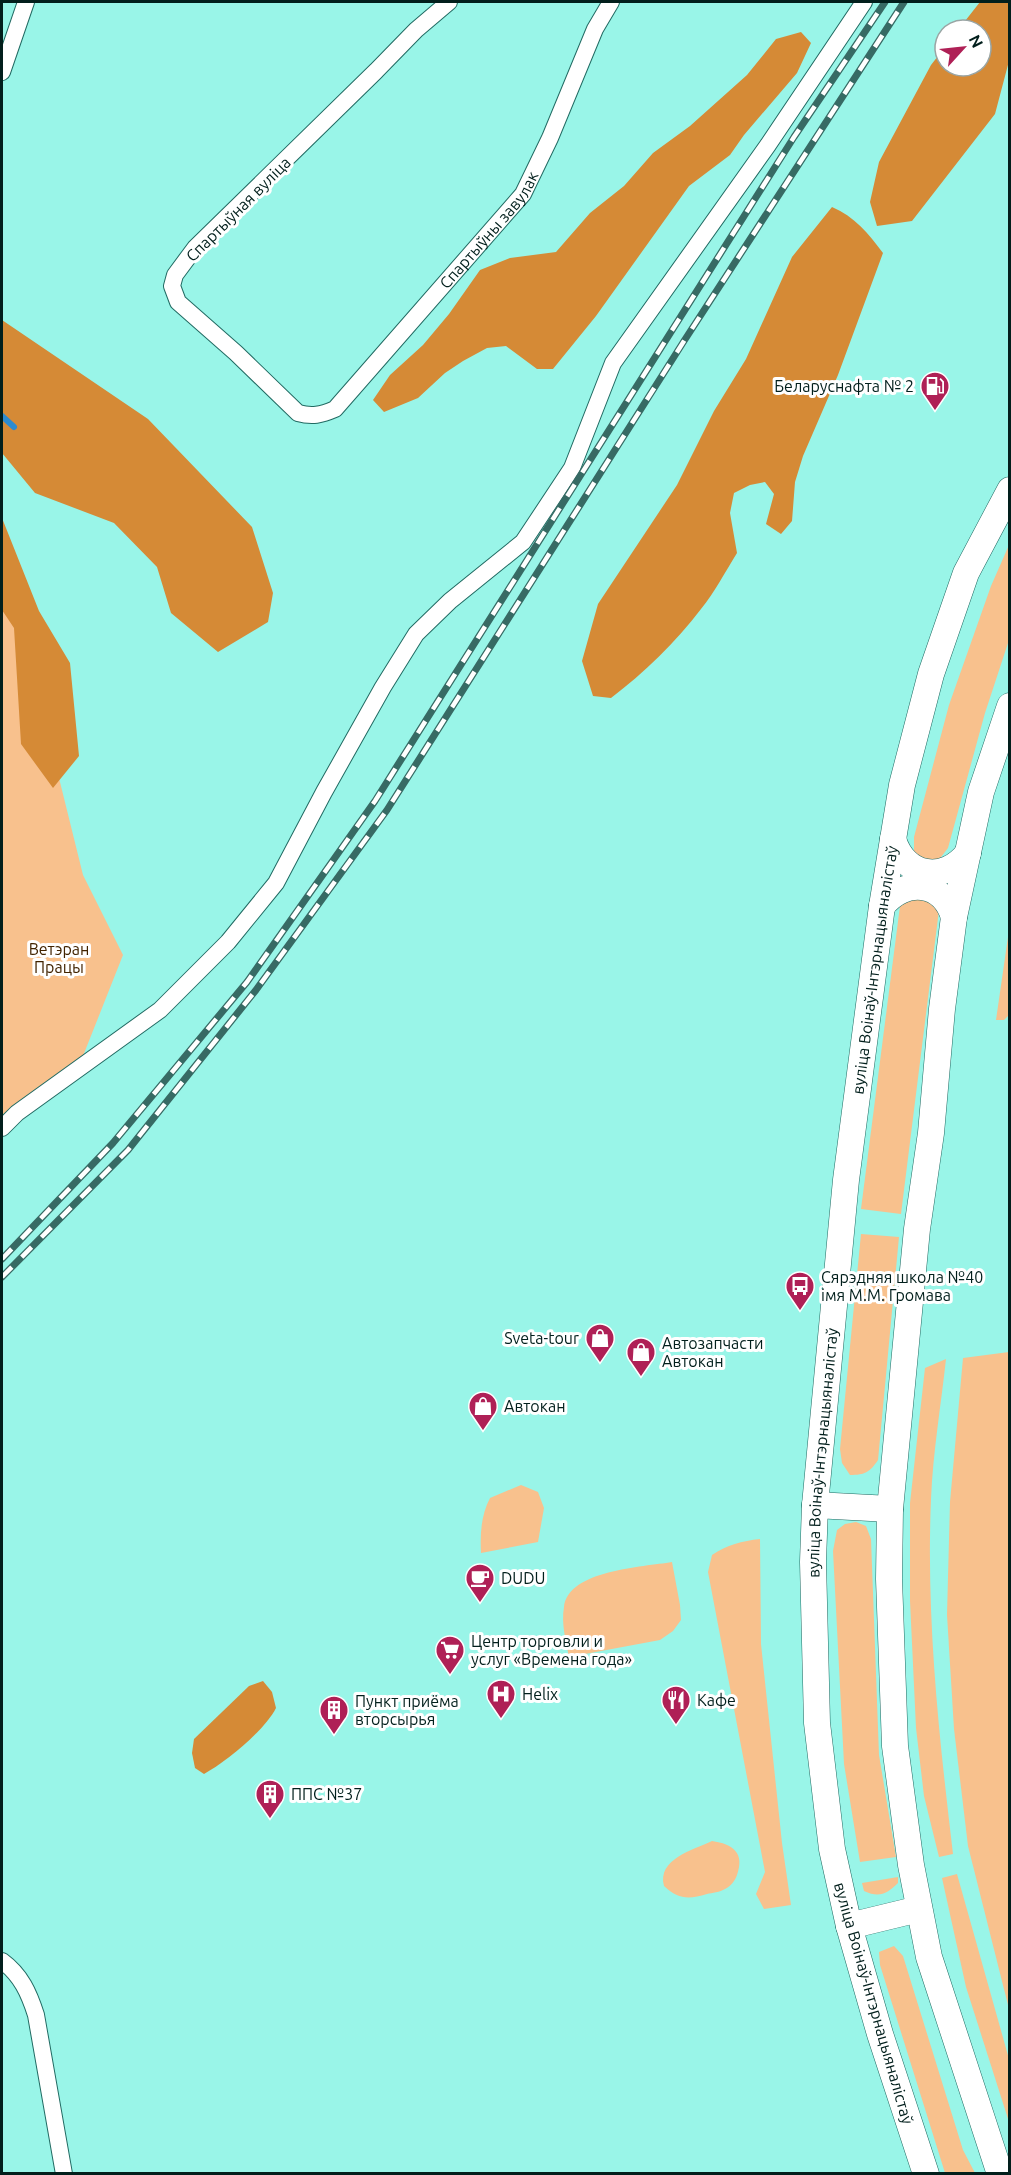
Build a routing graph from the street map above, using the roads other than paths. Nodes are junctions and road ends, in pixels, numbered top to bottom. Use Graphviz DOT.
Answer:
graph roads {
  1 [pos="26,2"];
  2 [pos="449,2"];
  3 [pos="611,2"];
  4 [pos="864,2"];
  5 [pos="2,72"];
  6 [pos="310,416"];
  7 [pos="1010,490"];
  8 [pos="1010,706"];
  9 [pos="893,839"];
  10 [pos="968,853"];
  11 [pos="882,906"];
  12 [pos="954,917"];
  13 [pos="2,1128"];
  14 [pos="815,1505"];
  15 [pos="890,1509"];
  16 [pos="920,1910"];
  17 [pos="849,1926"];
  18 [pos="6,1964"];
  19 [pos="64,2174"];
  20 [pos="926,2174"];
  21 [pos="1000,2174"];
  1 -- 5 [label="street"];
  2 -- 6 [label="street, Спартыўная вуліца"];
  3 -- 6 [label="street, Спартыўны завулак"];
  4 -- 13 [label="street"];
  7 -- 9 [label="main road, вуліца Воінаў-Інтэрнацыяналістаў"];
  8 -- 10 [label="main road"];
  9 -- 10 [label="main road"];
  9 -- 11 [label="main road, вуліца Воінаў-Інтэрнацыяналістаў"];
  10 -- 12 [label="main road"];
  11 -- 12 [label="main road"];
  11 -- 14 [label="main road, вуліца Воінаў-Інтэрнацыяналістаў"];
  12 -- 15 [label="main road"];
  14 -- 15 [label="main road"];
  14 -- 17 [label="main road, вуліца Воінаў-Інтэрнацыяналістаў"];
  15 -- 16 [label="main road"];
  16 -- 17 [label="main road"];
  16 -- 21 [label="main road"];
  17 -- 20 [label="main road, вуліца Воінаў-Інтэрнацыяналістаў"];
  18 -- 19 [label="street"];
}
